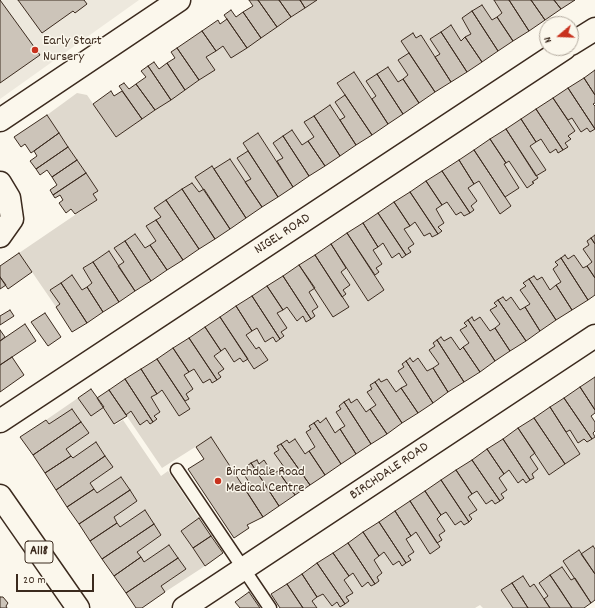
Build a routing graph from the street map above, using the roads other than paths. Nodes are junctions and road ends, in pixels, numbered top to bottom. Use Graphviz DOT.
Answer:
graph roads {
  1 [pos="179,0"];
  2 [pos="595,28"];
  3 [pos="579,39"];
  4 [pos="553,56"];
  5 [pos="0,120"];
  6 [pos="0,183"];
  7 [pos="0,236"];
  8 [pos="595,336"];
  9 [pos="0,421"];
  10 [pos="177,470"];
  11 [pos="0,496"];
  12 [pos="244,568"];
  13 [pos="78,608"];
  14 [pos="184,608"];
  15 [pos="270,608"];
  1 -- 5 [label="street"];
  2 -- 3 [label="street"];
  4 -- 9 [label="street, NIGEL ROAD"];
  6 -- 7 [label="street"];
  8 -- 12 [label="street, BIRCHDALE ROAD"];
  10 -- 12 [label="lane"];
  11 -- 13 [label="street, A118"];
  12 -- 14 [label="street, BIRCHDALE ROAD"];
  12 -- 15 [label="lane"];
}
